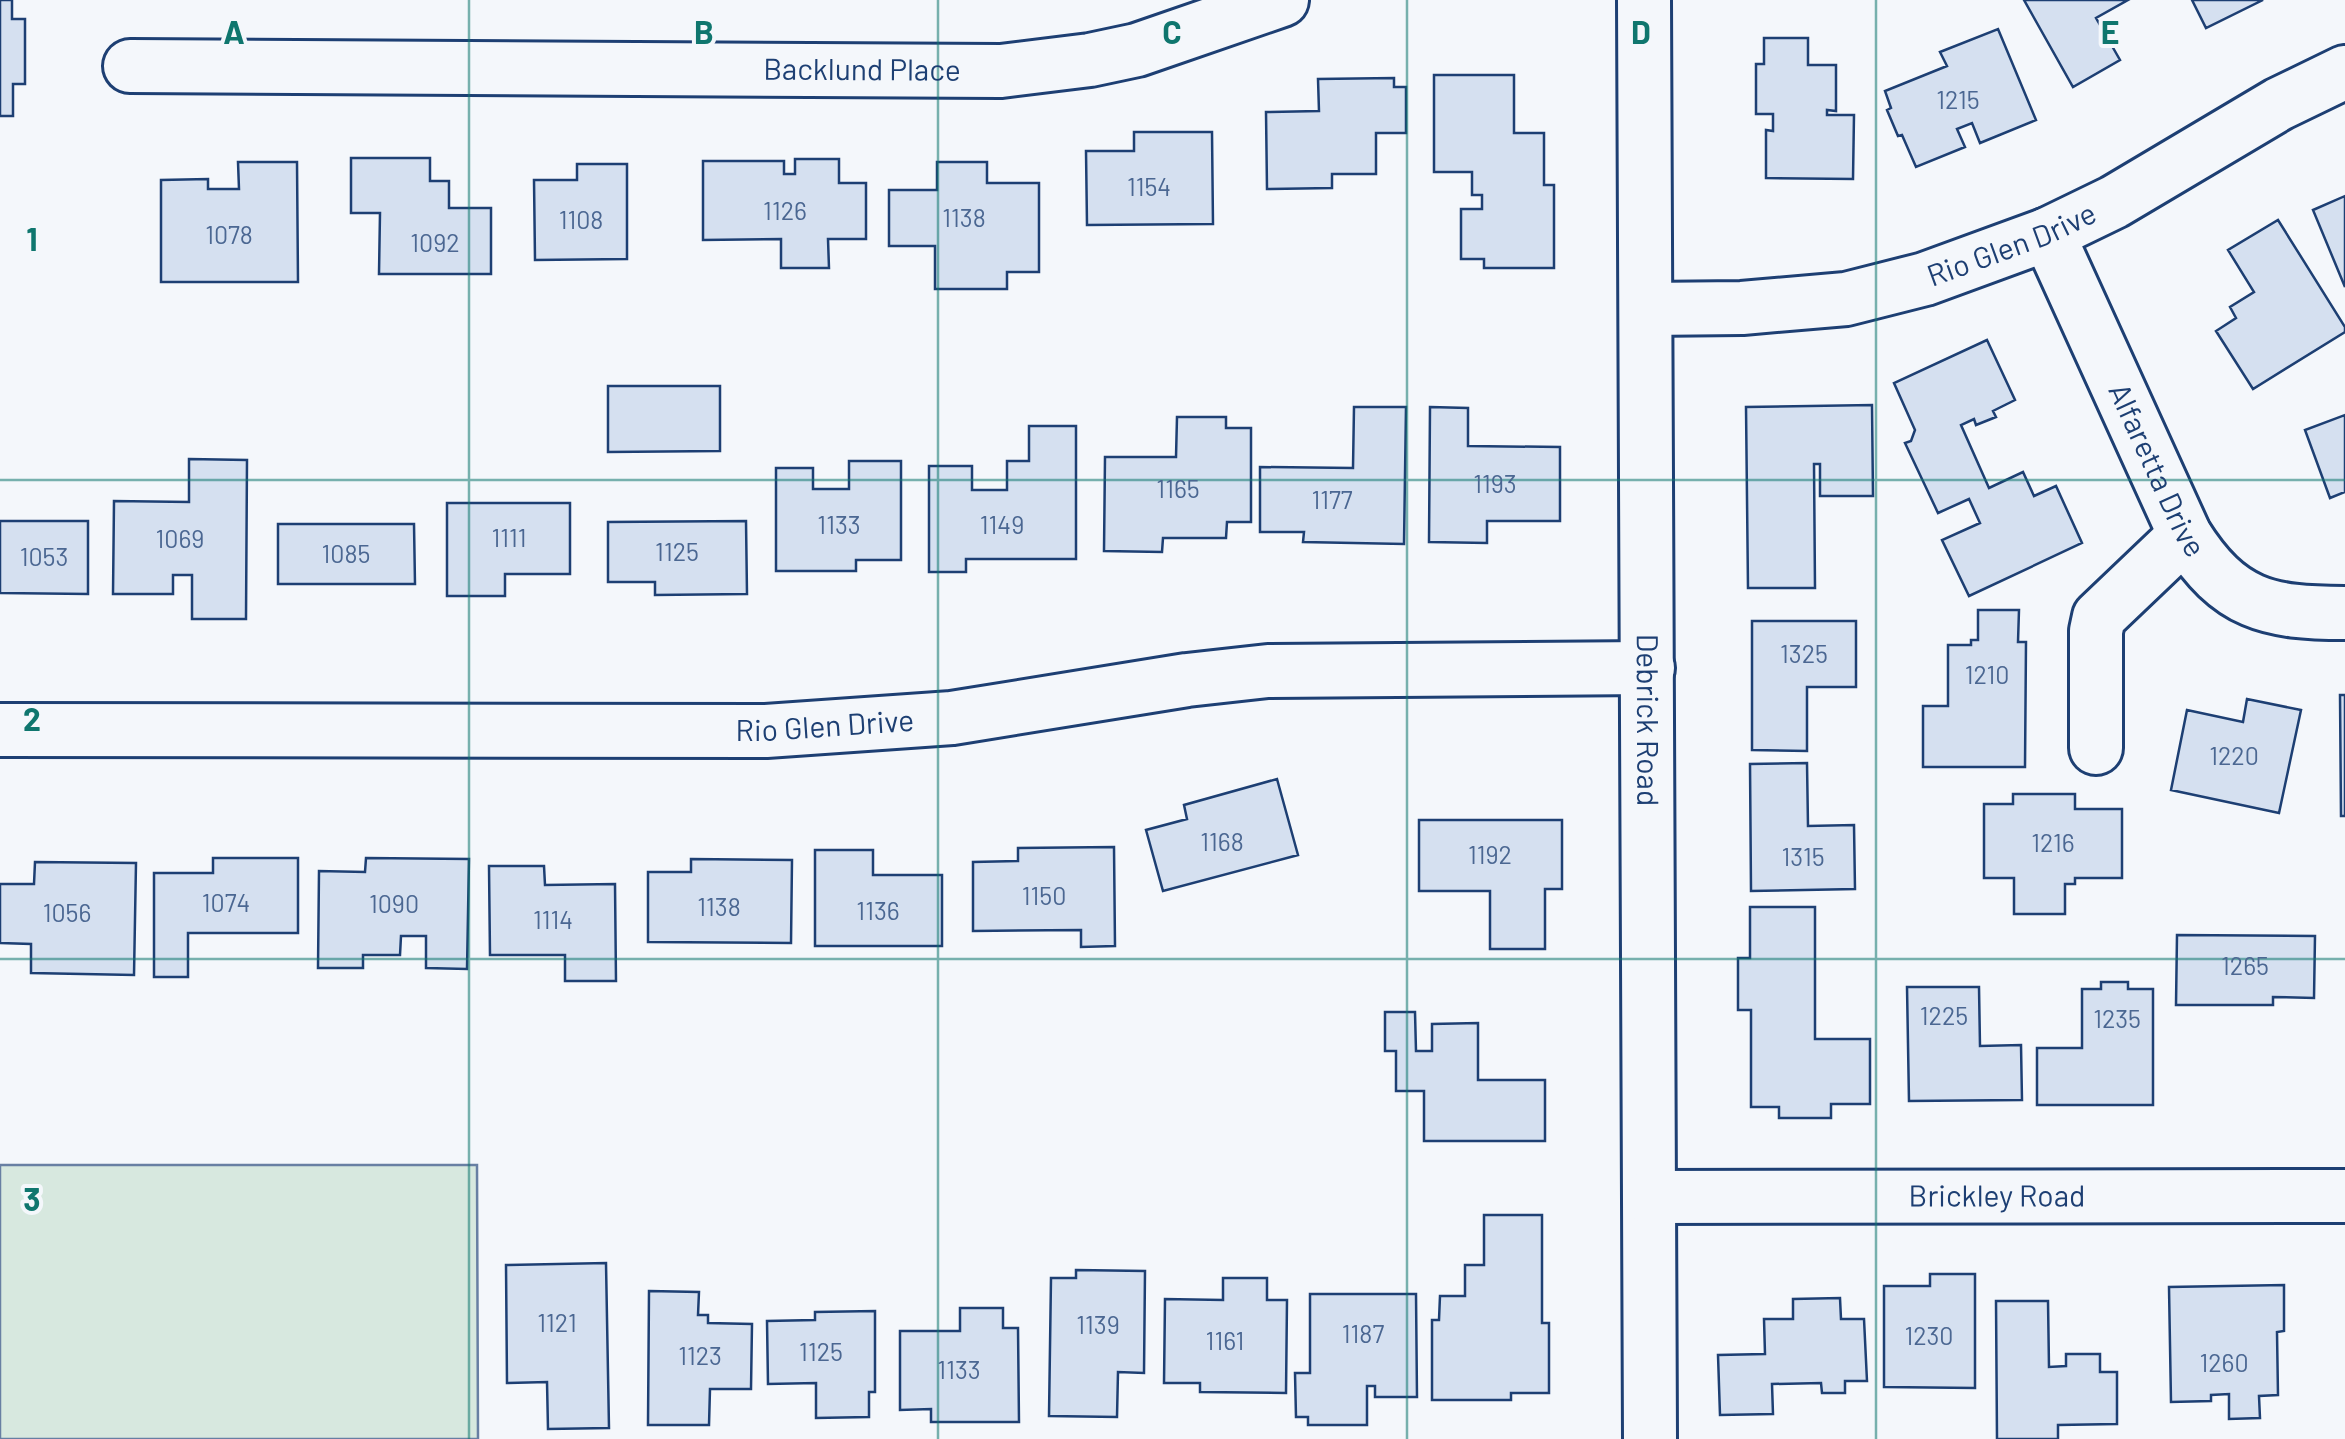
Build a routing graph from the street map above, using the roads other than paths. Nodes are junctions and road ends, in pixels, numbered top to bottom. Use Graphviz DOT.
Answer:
graph roads {
  1 [pos="1282,0"];
  2 [pos="1644,0"];
  3 [pos="130,66"];
  4 [pos="2345,72"];
  5 [pos="2048,234"];
  6 [pos="1646,309"];
  7 [pos="2185,536"];
  8 [pos="2345,613"];
  9 [pos="1648,668"];
  10 [pos="0,730"];
  11 [pos="2096,748"];
  12 [pos="2345,1196"];
  13 [pos="1650,1197"];
  14 [pos="1650,1439"];
  1 -- 3 [label="street, Backlund Place"];
  2 -- 6 [label="street, Debrick Road"];
  4 -- 5 [label="street, Rio Glen Drive"];
  5 -- 6 [label="street, Rio Glen Drive"];
  5 -- 7 [label="street, Alfaretta Drive"];
  6 -- 9 [label="street, Debrick Road"];
  7 -- 8 [label="street, Alfaretta Drive"];
  7 -- 11 [label="street"];
  9 -- 10 [label="street, Rio Glen Drive"];
  9 -- 13 [label="street, Debrick Road"];
  12 -- 13 [label="street, Brickley Road"];
  13 -- 14 [label="street, Debrick Road"];
}
